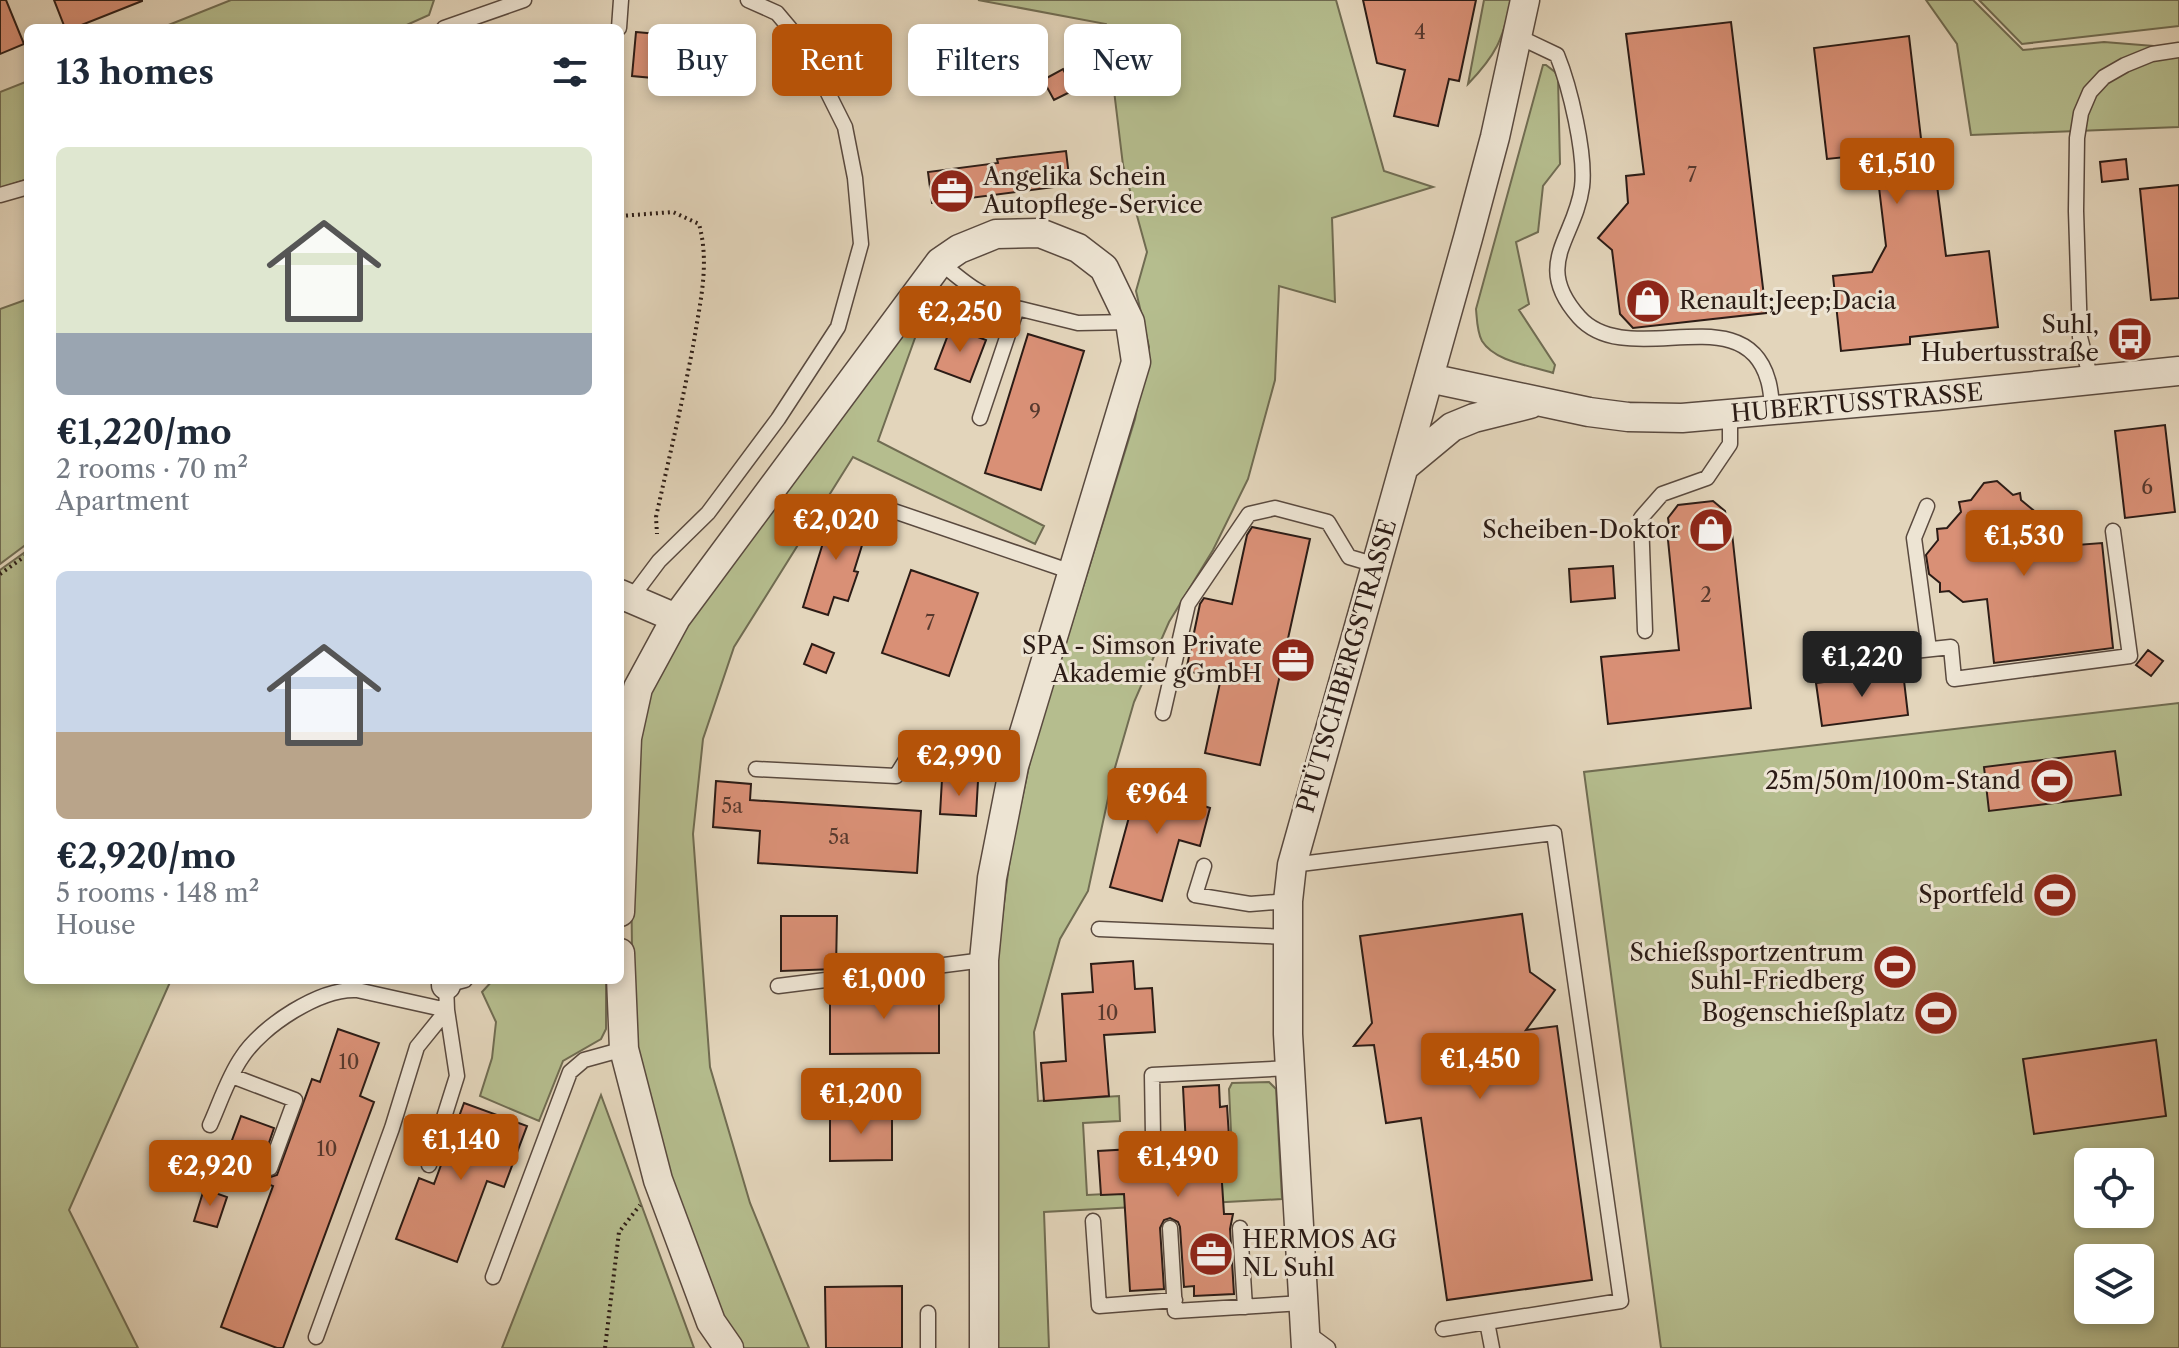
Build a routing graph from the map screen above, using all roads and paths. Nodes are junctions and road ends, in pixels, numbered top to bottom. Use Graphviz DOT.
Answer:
graph roads {
  1 [pos="524,0"];
  2 [pos="621,0"];
  3 [pos="748,0"];
  4 [pos="1525,0"];
  5 [pos="455,24"];
  6 [pos="619,24"];
  7 [pos="1519,37"];
  8 [pos="2179,50"];
  9 [pos="24,188"];
  10 [pos="0,195"];
  11 [pos="624,216"];
  12 [pos="940,262"];
  13 [pos="1017,308"];
  14 [pos="1130,322"];
  15 [pos="2179,371"];
  16 [pos="1429,378"];
  17 [pos="2091,380"];
  18 [pos="1535,403"];
  19 [pos="1773,410"];
  20 [pos="1730,414"];
  21 [pos="980,418"];
  22 [pos="1405,466"];
  23 [pos="879,506"];
  24 [pos="1927,506"];
  25 [pos="2113,531"];
  26 [pos="24,557"];
  27 [pos="659,561"];
  28 [pos="1376,565"];
  29 [pos="1072,572"];
  30 [pos="0,574"];
  31 [pos="626,595"];
  32 [pos="676,618"];
  33 [pos="1645,631"];
  34 [pos="1929,649"];
  35 [pos="1824,656"];
  36 [pos="1163,713"];
  37 [pos="1014,766"];
  38 [pos="756,769"];
  39 [pos="624,813"];
  40 [pos="1292,865"];
  41 [pos="1204,866"];
  42 [pos="1288,901"];
  43 [pos="1099,929"];
  44 [pos="1288,937"];
  45 [pos="984,960"];
  46 [pos="621,984"];
  47 [pos="778,986"];
  48 [pos="451,989"];
  49 [pos="624,1049"];
  50 [pos="1290,1068"];
  51 [pos="232,1076"];
  52 [pos="210,1125"];
  53 [pos="1153,1136"];
  54 [pos="429,1165"];
  55 [pos="270,1168"];
  56 [pos="658,1180"];
  57 [pos="1093,1221"];
  58 [pos="1170,1228"];
  59 [pos="1240,1228"];
  60 [pos="493,1277"];
  61 [pos="1175,1300"];
  62 [pos="1245,1307"];
  63 [pos="928,1313"];
  64 [pos="1487,1322"];
  65 [pos="1305,1328"];
  66 [pos="1443,1329"];
  67 [pos="316,1337"];
  68 [pos="605,1348"];
  69 [pos="729,1348"];
  70 [pos="928,1348"];
  71 [pos="984,1348"];
  72 [pos="1328,1348"];
  73 [pos="1492,1348"];
  1 -- 5 [label="lane"];
  2 -- 6 [label="lane"];
  3 -- 27 [label="lane"];
  4 -- 7 [label="street, PFÜTSCHBERGSTRASSE"];
  7 -- 16 [label="street, PFÜTSCHBERGSTRASSE"];
  7 -- 19 [label="lane"];
  8 -- 17 [label="lane"];
  9 -- 10 [label="lane"];
  11 -- 27 [label="path"];
  12 -- 13 [label="lane"];
  12 -- 14 [label="street"];
  12 -- 32 [label="street"];
  13 -- 14 [label="lane"];
  13 -- 21 [label="lane"];
  14 -- 29 [label="street"];
  15 -- 17 [label="street, HUBERTUSSTRASSE"];
  16 -- 18 [label="street, HUBERTUSSTRASSE"];
  16 -- 22 [label="street, PFÜTSCHBERGSTRASSE"];
  17 -- 19 [label="street, HUBERTUSSTRASSE"];
  18 -- 20 [label="street, HUBERTUSSTRASSE"];
  18 -- 22 [label="street, HUBERTUSSTRASSE"];
  19 -- 20 [label="street, HUBERTUSSTRASSE"];
  20 -- 33 [label="lane"];
  22 -- 28 [label="street, PFÜTSCHBERGSTRASSE"];
  23 -- 29 [label="lane"];
  24 -- 34 [label="lane"];
  25 -- 34 [label="lane"];
  26 -- 30 [label="path"];
  27 -- 31 [label="lane"];
  28 -- 36 [label="lane"];
  28 -- 40 [label="street, PFÜTSCHBERGSTRASSE"];
  29 -- 37 [label="street"];
  31 -- 32 [label="street"];
  32 -- 39 [label="street"];
  34 -- 35 [label="lane"];
  37 -- 38 [label="lane"];
  37 -- 45 [label="street"];
  40 -- 42 [label="street, PFÜTSCHBERGSTRASSE"];
  40 -- 64 [label="lane"];
  41 -- 42 [label="lane"];
  42 -- 44 [label="street, PFÜTSCHBERGSTRASSE"];
  43 -- 44 [label="lane"];
  44 -- 50 [label="street, PFÜTSCHBERGSTRASSE"];
  45 -- 47 [label="lane"];
  45 -- 71 [label="street"];
  46 -- 49 [label="street"];
  48 -- 51 [label="lane"];
  48 -- 54 [label="lane"];
  48 -- 67 [label="lane"];
  49 -- 56 [label="street"];
  49 -- 60 [label="lane"];
  50 -- 53 [label="lane"];
  50 -- 65 [label="street, PFÜTSCHBERGSTRASSE"];
  51 -- 52 [label="lane"];
  51 -- 55 [label="lane"];
  56 -- 68 [label="path"];
  56 -- 69 [label="street"];
  57 -- 61 [label="lane"];
  58 -- 61 [label="lane"];
  59 -- 62 [label="lane"];
  61 -- 62 [label="lane"];
  62 -- 65 [label="lane"];
  63 -- 70 [label="lane"];
  64 -- 66 [label="lane"];
  64 -- 73 [label="lane"];
  65 -- 72 [label="lane"];
}
